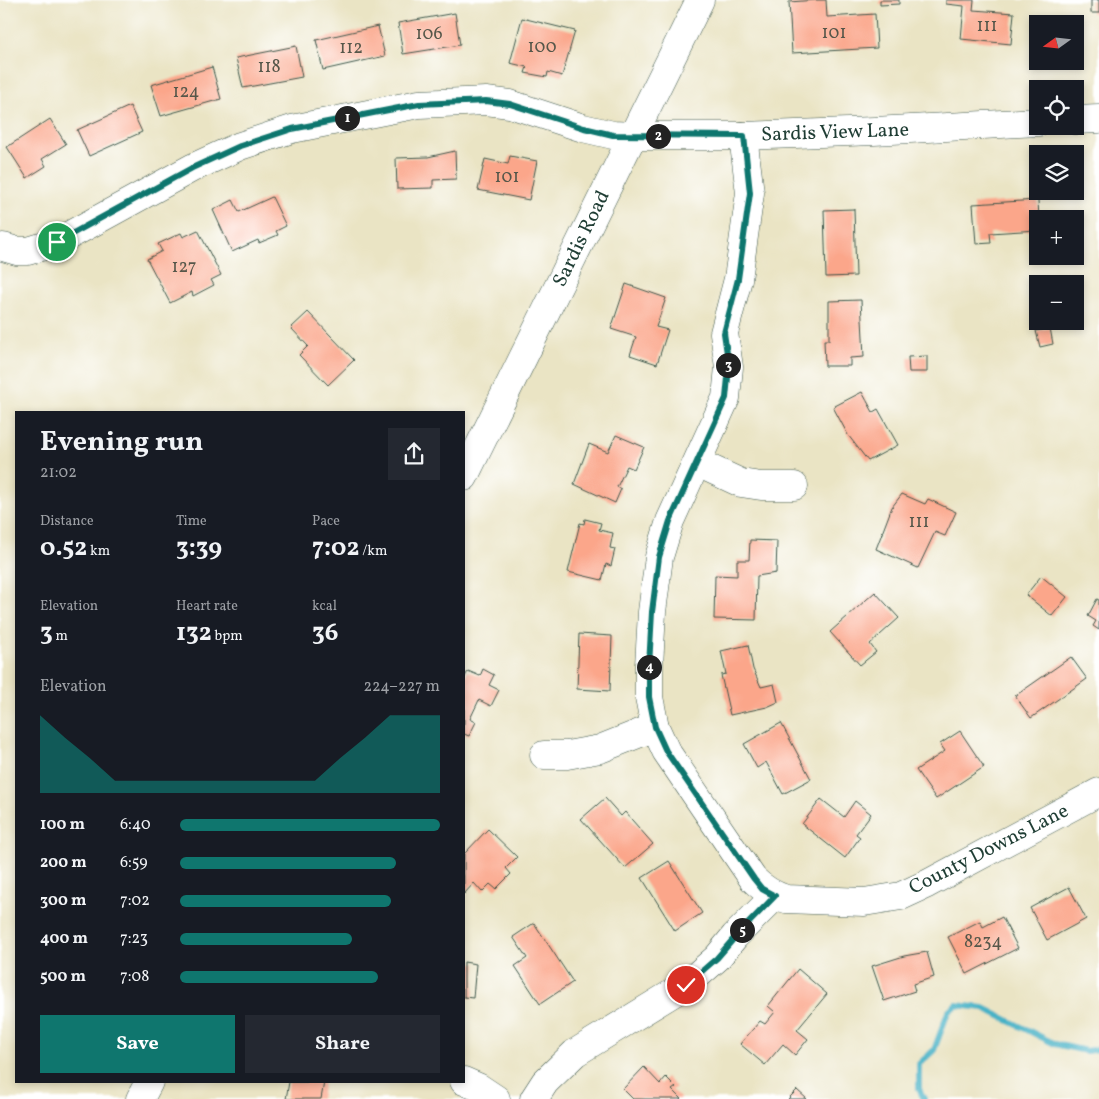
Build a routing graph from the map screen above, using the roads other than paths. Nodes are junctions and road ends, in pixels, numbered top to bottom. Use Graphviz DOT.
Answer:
graph roads {
  1 [pos="700,0"];
  2 [pos="1099,119"];
  3 [pos="1084,120"];
  4 [pos="1029,122"];
  5 [pos="633,136"];
  6 [pos="744,136"];
  7 [pos="3,247"];
  8 [pos="698,463"];
  9 [pos="465,475"];
  10 [pos="794,486"];
  11 [pos="655,727"];
  12 [pos="544,755"];
  13 [pos="1099,792"];
  14 [pos="775,896"];
  15 [pos="465,1081"];
  16 [pos="148,1083"];
  17 [pos="140,1099"];
  18 [pos="496,1099"];
  19 [pos="534,1099"];
  1 -- 5 [label="street, Sardis Road"];
  2 -- 3 [label="street"];
  4 -- 6 [label="street, Sardis View Lane"];
  5 -- 6 [label="street, Sardis View Lane"];
  5 -- 7 [label="street, Sardis View Lane"];
  5 -- 9 [label="street, Sardis Road"];
  6 -- 8 [label="street"];
  8 -- 10 [label="street"];
  8 -- 11 [label="street"];
  11 -- 12 [label="street"];
  11 -- 14 [label="street"];
  13 -- 14 [label="street, County Downs Lane"];
  14 -- 19 [label="street"];
  15 -- 18 [label="street"];
  16 -- 17 [label="street"];
}
